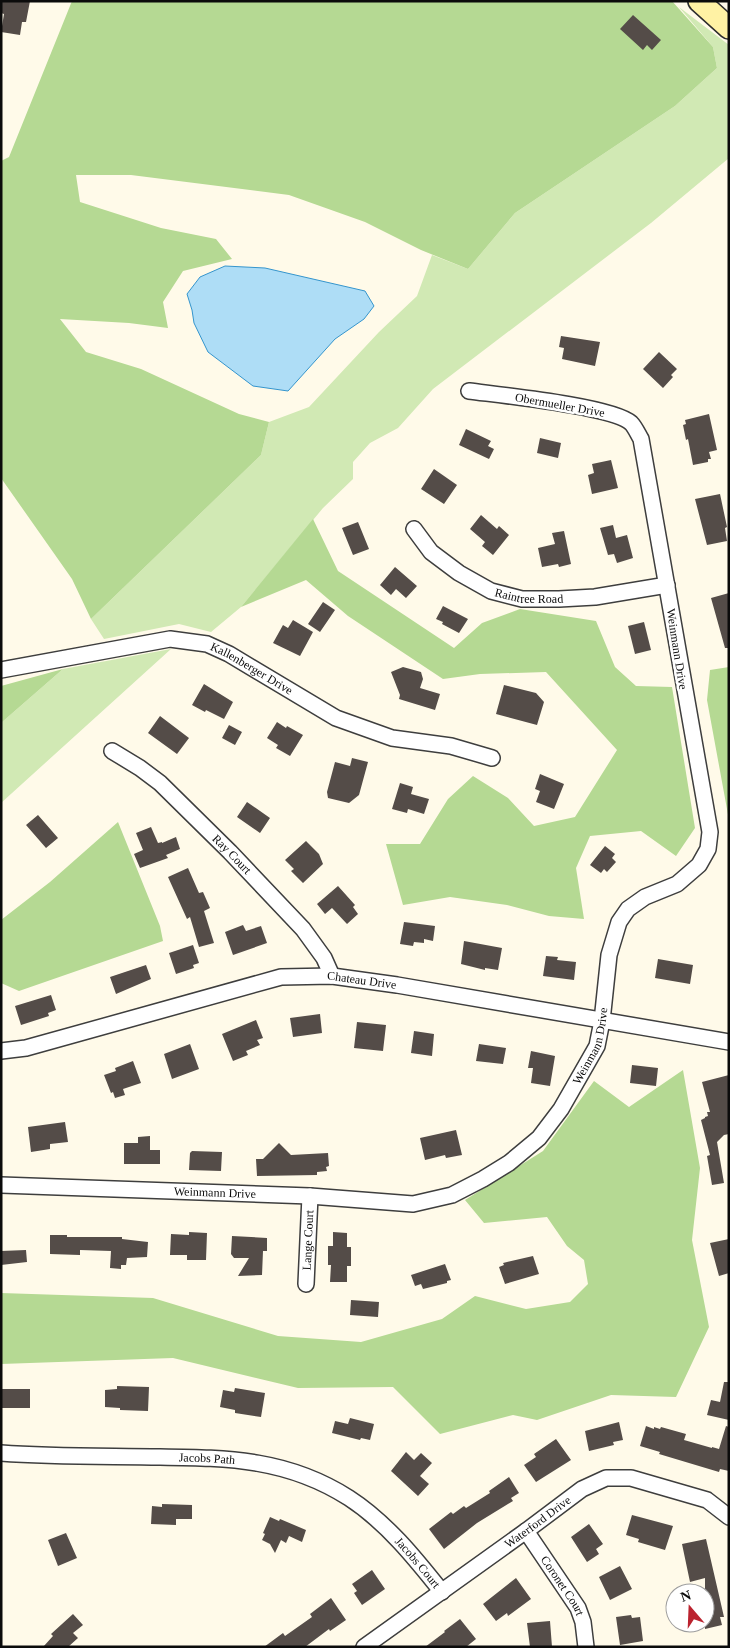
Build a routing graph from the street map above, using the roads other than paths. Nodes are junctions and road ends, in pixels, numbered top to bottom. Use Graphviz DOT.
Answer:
graph roads {
  1 [pos="699,1"];
  2 [pos="729,28"];
  3 [pos="469,391"];
  4 [pos="641,439"];
  5 [pos="414,529"];
  6 [pos="666,585"];
  7 [pos="1,670"];
  8 [pos="112,751"];
  9 [pos="492,758"];
  10 [pos="332,976"];
  11 [pos="602,1021"];
  12 [pos="729,1042"];
  13 [pos="1,1051"];
  14 [pos="1,1185"];
  15 [pos="310,1196"];
  16 [pos="306,1284"];
  17 [pos="1,1453"];
  18 [pos="729,1517"];
  19 [pos="526,1531"];
  20 [pos="393,1535"];
  21 [pos="442,1592"];
  22 [pos="364,1647"];
  23 [pos="586,1647"];
  1 -- 2 [label="street"];
  3 -- 4 [label="street, Obermueller Drive"];
  4 -- 6 [label="street, Weinmann Drive"];
  5 -- 6 [label="street, Raintree Road"];
  6 -- 11 [label="street, Weinmann Drive"];
  7 -- 9 [label="street, Kallenberger Drive"];
  8 -- 10 [label="street, Ray Court"];
  10 -- 11 [label="street, Chateau Drive"];
  10 -- 13 [label="street, Chateau Drive"];
  11 -- 12 [label="street, Chateau Drive"];
  11 -- 15 [label="street, Weinmann Drive"];
  14 -- 15 [label="street, Weinmann Drive"];
  15 -- 16 [label="street, Lange Court"];
  17 -- 20 [label="street, Jacobs Path"];
  18 -- 19 [label="street, Waterford Drive"];
  19 -- 21 [label="street, Waterford Drive"];
  19 -- 23 [label="street, Coronet Court"];
  20 -- 21 [label="street, Jacobs Court"];
  21 -- 22 [label="street, Waterford Drive"];
}
